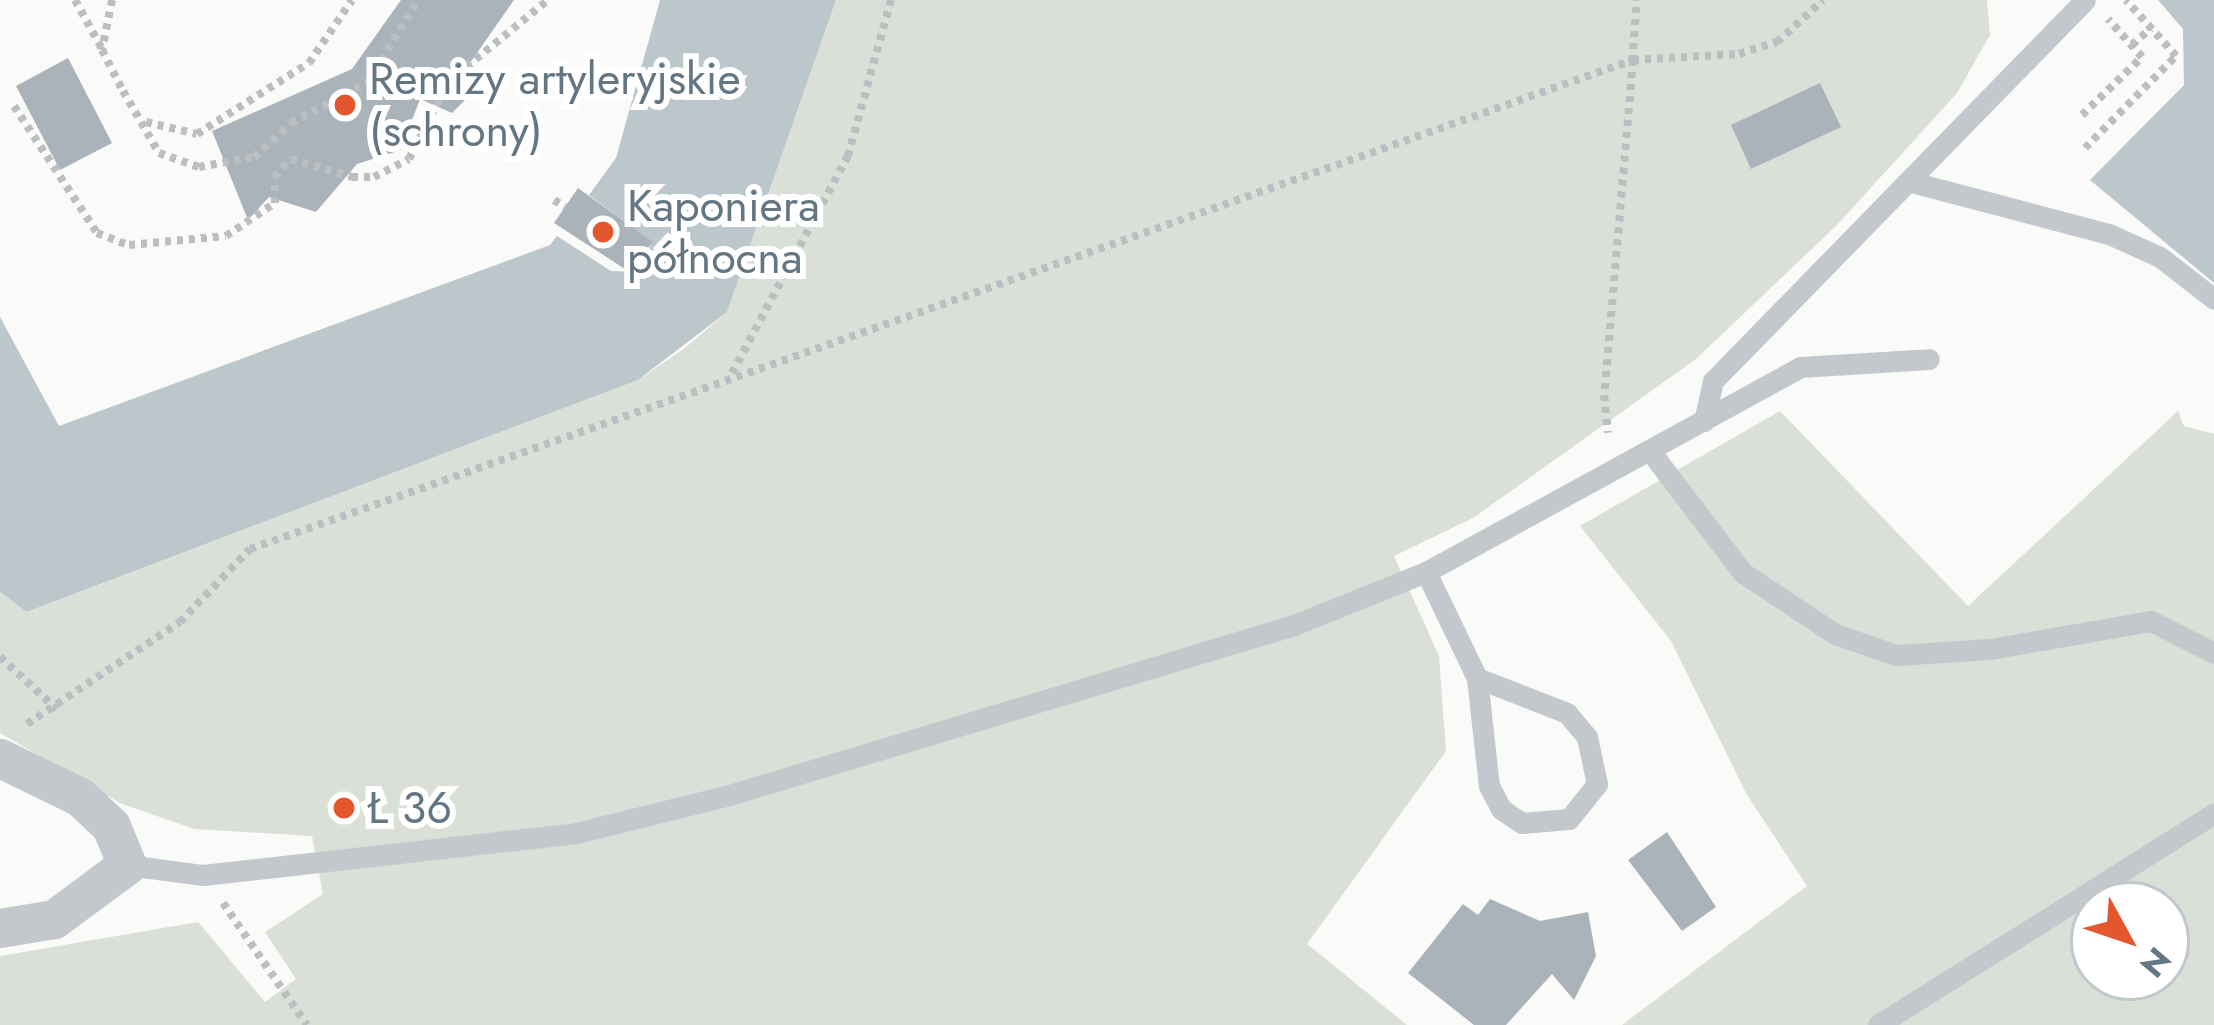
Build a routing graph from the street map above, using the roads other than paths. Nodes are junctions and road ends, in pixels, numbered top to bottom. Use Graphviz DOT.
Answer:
graph roads {
  1 [pos="2085,0"];
  2 [pos="1908,181"];
  3 [pos="2214,298"];
  4 [pos="1929,359"];
  5 [pos="1704,421"];
  6 [pos="1651,452"];
  7 [pos="1426,572"];
  8 [pos="2214,653"];
  9 [pos="1477,678"];
  10 [pos="5,747"];
  11 [pos="2214,813"];
  12 [pos="128,865"];
  13 [pos="0,928"];
  14 [pos="1878,1025"];
  1 -- 2 [label="lane"];
  2 -- 3 [label="lane"];
  2 -- 5 [label="lane"];
  4 -- 5 [label="lane"];
  5 -- 6 [label="lane"];
  6 -- 7 [label="lane"];
  6 -- 8 [label="lane"];
  7 -- 9 [label="lane"];
  7 -- 12 [label="lane"];
  9 -- 9 [label="lane"];
  10 -- 12 [label="street"];
  11 -- 14 [label="lane"];
  12 -- 13 [label="street"];
}
